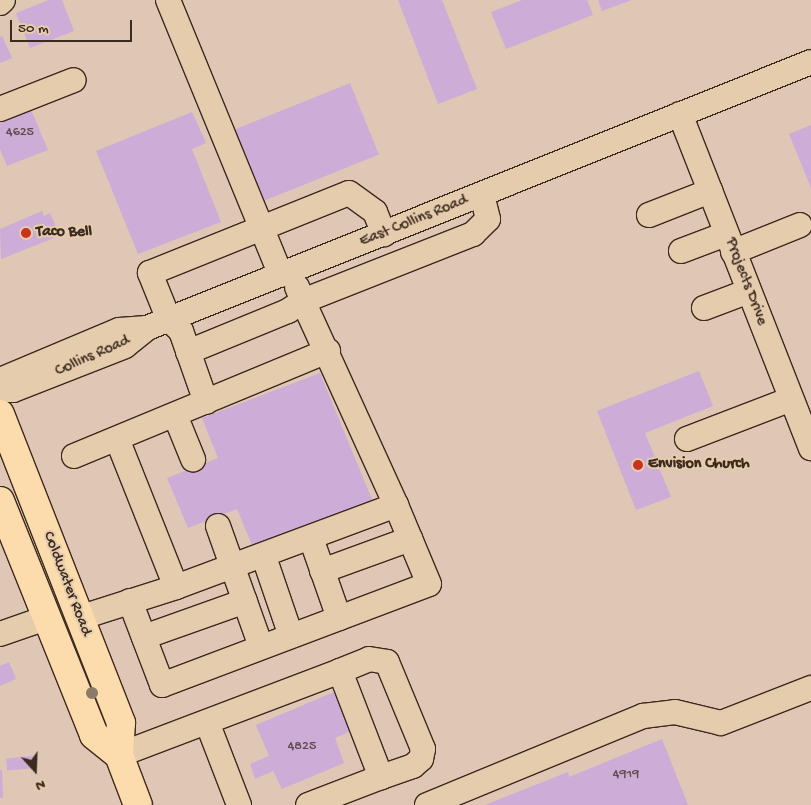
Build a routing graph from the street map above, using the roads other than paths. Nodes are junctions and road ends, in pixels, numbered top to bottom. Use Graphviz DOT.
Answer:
graph roads {
  1 [pos="3,0"];
  2 [pos="168,0"];
  3 [pos="0,2"];
  4 [pos="811,62"];
  5 [pos="74,80"];
  6 [pos="0,109"];
  7 [pos="680,114"];
  8 [pos="710,191"];
  9 [pos="482,195"];
  10 [pos="649,214"];
  11 [pos="800,225"];
  12 [pos="262,228"];
  13 [pos="377,237"];
  14 [pos="730,243"];
  15 [pos="681,251"];
  16 [pos="382,270"];
  17 [pos="286,273"];
  18 [pos="749,291"];
  19 [pos="304,301"];
  20 [pos="704,308"];
  21 [pos="169,320"];
  22 [pos="147,328"];
  23 [pos="328,351"];
  24 [pos="188,352"];
  25 [pos="0,380"];
  26 [pos="0,390"];
  27 [pos="791,399"];
  28 [pos="206,402"];
  29 [pos="0,414"];
  30 [pos="175,415"];
  31 [pos="117,439"];
  32 [pos="687,439"];
  33 [pos="811,448"];
  34 [pos="74,456"];
  35 [pos="193,459"];
  36 [pos="0,464"];
  37 [pos="0,500"];
  38 [pos="396,505"];
  39 [pos="218,526"];
  40 [pos="310,538"];
  41 [pos="410,539"];
  42 [pos="264,557"];
  43 [pos="232,567"];
  44 [pos="322,571"];
  45 [pos="176,587"];
  46 [pos="130,601"];
  47 [pos="245,601"];
  48 [pos="46,618"];
  49 [pos="79,618"];
  50 [pos="338,618"];
  51 [pos="0,634"];
  52 [pos="291,636"];
  53 [pos="144,637"];
  54 [pos="261,648"];
  55 [pos="340,671"];
  56 [pos="811,688"];
  57 [pos="207,722"];
  58 [pos="119,756"];
  59 [pos="381,777"];
  60 [pos="138,805"];
  61 [pos="239,805"];
  62 [pos="308,805"];
  63 [pos="427,805"];
  1 -- 3 [label="street"];
  2 -- 12 [label="street"];
  4 -- 7 [label="street, East Collins Road"];
  5 -- 6 [label="street"];
  7 -- 8 [label="street, Projects Drive"];
  7 -- 9 [label="street, East Collins Road"];
  8 -- 10 [label="street"];
  8 -- 14 [label="street, Projects Drive"];
  9 -- 13 [label="street, East Collins Road"];
  9 -- 16 [label="street"];
  11 -- 14 [label="street"];
  12 -- 13 [label="street"];
  12 -- 17 [label="street"];
  12 -- 21 [label="street"];
  13 -- 16 [label="street"];
  13 -- 17 [label="street, East Collins Road"];
  14 -- 15 [label="street"];
  14 -- 18 [label="street, Projects Drive"];
  16 -- 19 [label="street"];
  17 -- 19 [label="street"];
  17 -- 21 [label="street, East Collins Road"];
  18 -- 20 [label="street"];
  18 -- 27 [label="street, Projects Drive"];
  19 -- 23 [label="street"];
  19 -- 24 [label="street"];
  21 -- 22 [label="street, East Collins Road"];
  21 -- 24 [label="street"];
  22 -- 25 [label="street, Collins Road"];
  22 -- 26 [label="street, Collins Road"];
  23 -- 28 [label="street"];
  23 -- 38 [label="street"];
  24 -- 28 [label="street"];
  27 -- 32 [label="street"];
  27 -- 33 [label="street, Projects Drive"];
  28 -- 30 [label="street"];
  29 -- 49 [label="main road, Coldwater Road"];
  30 -- 31 [label="street"];
  30 -- 35 [label="street"];
  31 -- 34 [label="street"];
  31 -- 45 [label="street"];
  36 -- 49 [label="main road"];
  37 -- 48 [label="main road, Coldwater Road"];
  38 -- 40 [label="street"];
  38 -- 41 [label="street"];
  39 -- 43 [label="street"];
  40 -- 42 [label="street"];
  40 -- 44 [label="street"];
  41 -- 44 [label="street"];
  41 -- 50 [label="street"];
  42 -- 43 [label="street"];
  42 -- 52 [label="street"];
  43 -- 45 [label="street"];
  43 -- 47 [label="street"];
  44 -- 50 [label="street"];
  45 -- 46 [label="street"];
  46 -- 49 [label="street"];
  46 -- 53 [label="street"];
  47 -- 53 [label="street"];
  47 -- 54 [label="street"];
  48 -- 51 [label="street"];
  48 -- 58 [label="main road, Coldwater Road"];
  49 -- 58 [label="main road, Coldwater Road"];
  50 -- 52 [label="street"];
  52 -- 54 [label="street"];
  53 -- 54 [label="street"];
  55 -- 57 [label="street"];
  55 -- 59 [label="street"];
  55 -- 59 [label="street"];
  56 -- 63 [label="street"];
  57 -- 58 [label="street"];
  57 -- 61 [label="street"];
  58 -- 60 [label="main road, Coldwater Road"];
  59 -- 62 [label="street"];
}
